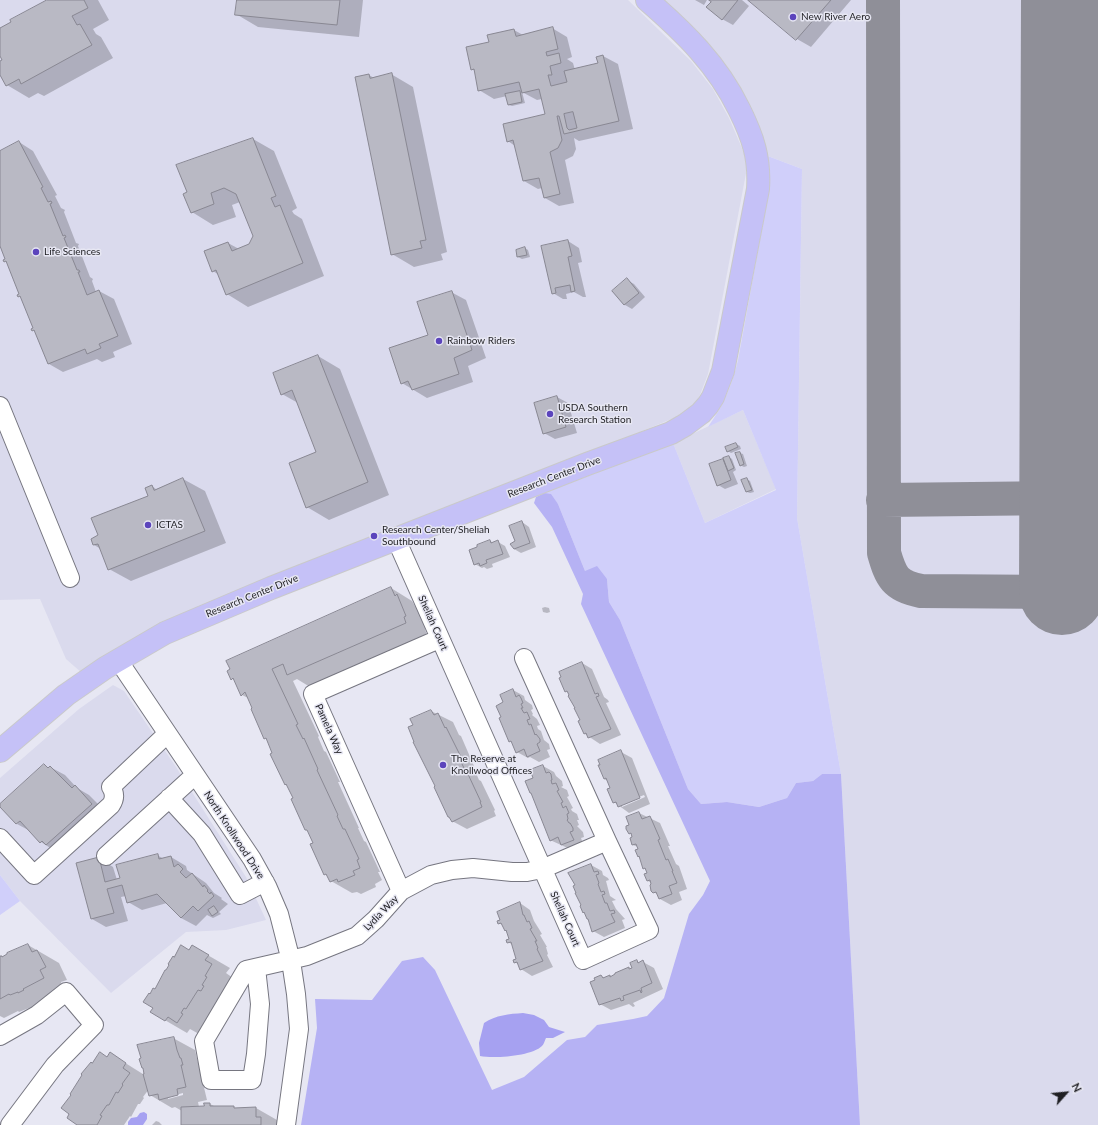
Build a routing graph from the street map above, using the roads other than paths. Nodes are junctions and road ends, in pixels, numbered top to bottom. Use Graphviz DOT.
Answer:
graph roads {
  1 [pos="647,0"];
  2 [pos="0,406"];
  3 [pos="396,539"];
  4 [pos="70,578"];
  5 [pos="440,639"];
  6 [pos="524,658"];
  7 [pos="118,660"];
  8 [pos="167,734"];
  9 [pos="0,751"];
  10 [pos="195,775"];
  11 [pos="169,798"];
  12 [pos="0,838"];
  13 [pos="607,841"];
  14 [pos="106,856"];
  15 [pos="542,869"];
  16 [pos="265,882"];
  17 [pos="402,891"];
  18 [pos="291,961"];
  19 [pos="256,968"];
  20 [pos="0,1036"];
  21 [pos="10,1125"];
  22 [pos="286,1125"];
  1 -- 3 [label="main road, Research Center Drive"];
  2 -- 4 [label="street"];
  3 -- 5 [label="street, Sheliah Court"];
  3 -- 7 [label="main road, Research Center Drive"];
  5 -- 15 [label="street, Sheliah Court"];
  5 -- 17 [label="street, Pamela Way"];
  6 -- 13 [label="street, Sheliah Court"];
  7 -- 8 [label="street, North Knollwood Drive"];
  7 -- 9 [label="main road, Research Center Drive"];
  8 -- 10 [label="street, North Knollwood Drive"];
  8 -- 12 [label="street"];
  10 -- 11 [label="street"];
  10 -- 16 [label="street, North Knollwood Drive"];
  11 -- 14 [label="street"];
  11 -- 16 [label="street"];
  13 -- 15 [label="street, Lydia Way"];
  13 -- 15 [label="street, Sheliah Court"];
  15 -- 17 [label="street, Lydia Way"];
  16 -- 18 [label="street, North Knollwood Drive"];
  17 -- 18 [label="street, Lydia Way"];
  18 -- 19 [label="street, Lydia Way"];
  18 -- 22 [label="street, North Knollwood Drive"];
  19 -- 19 [label="street"];
  20 -- 21 [label="street"];
}
